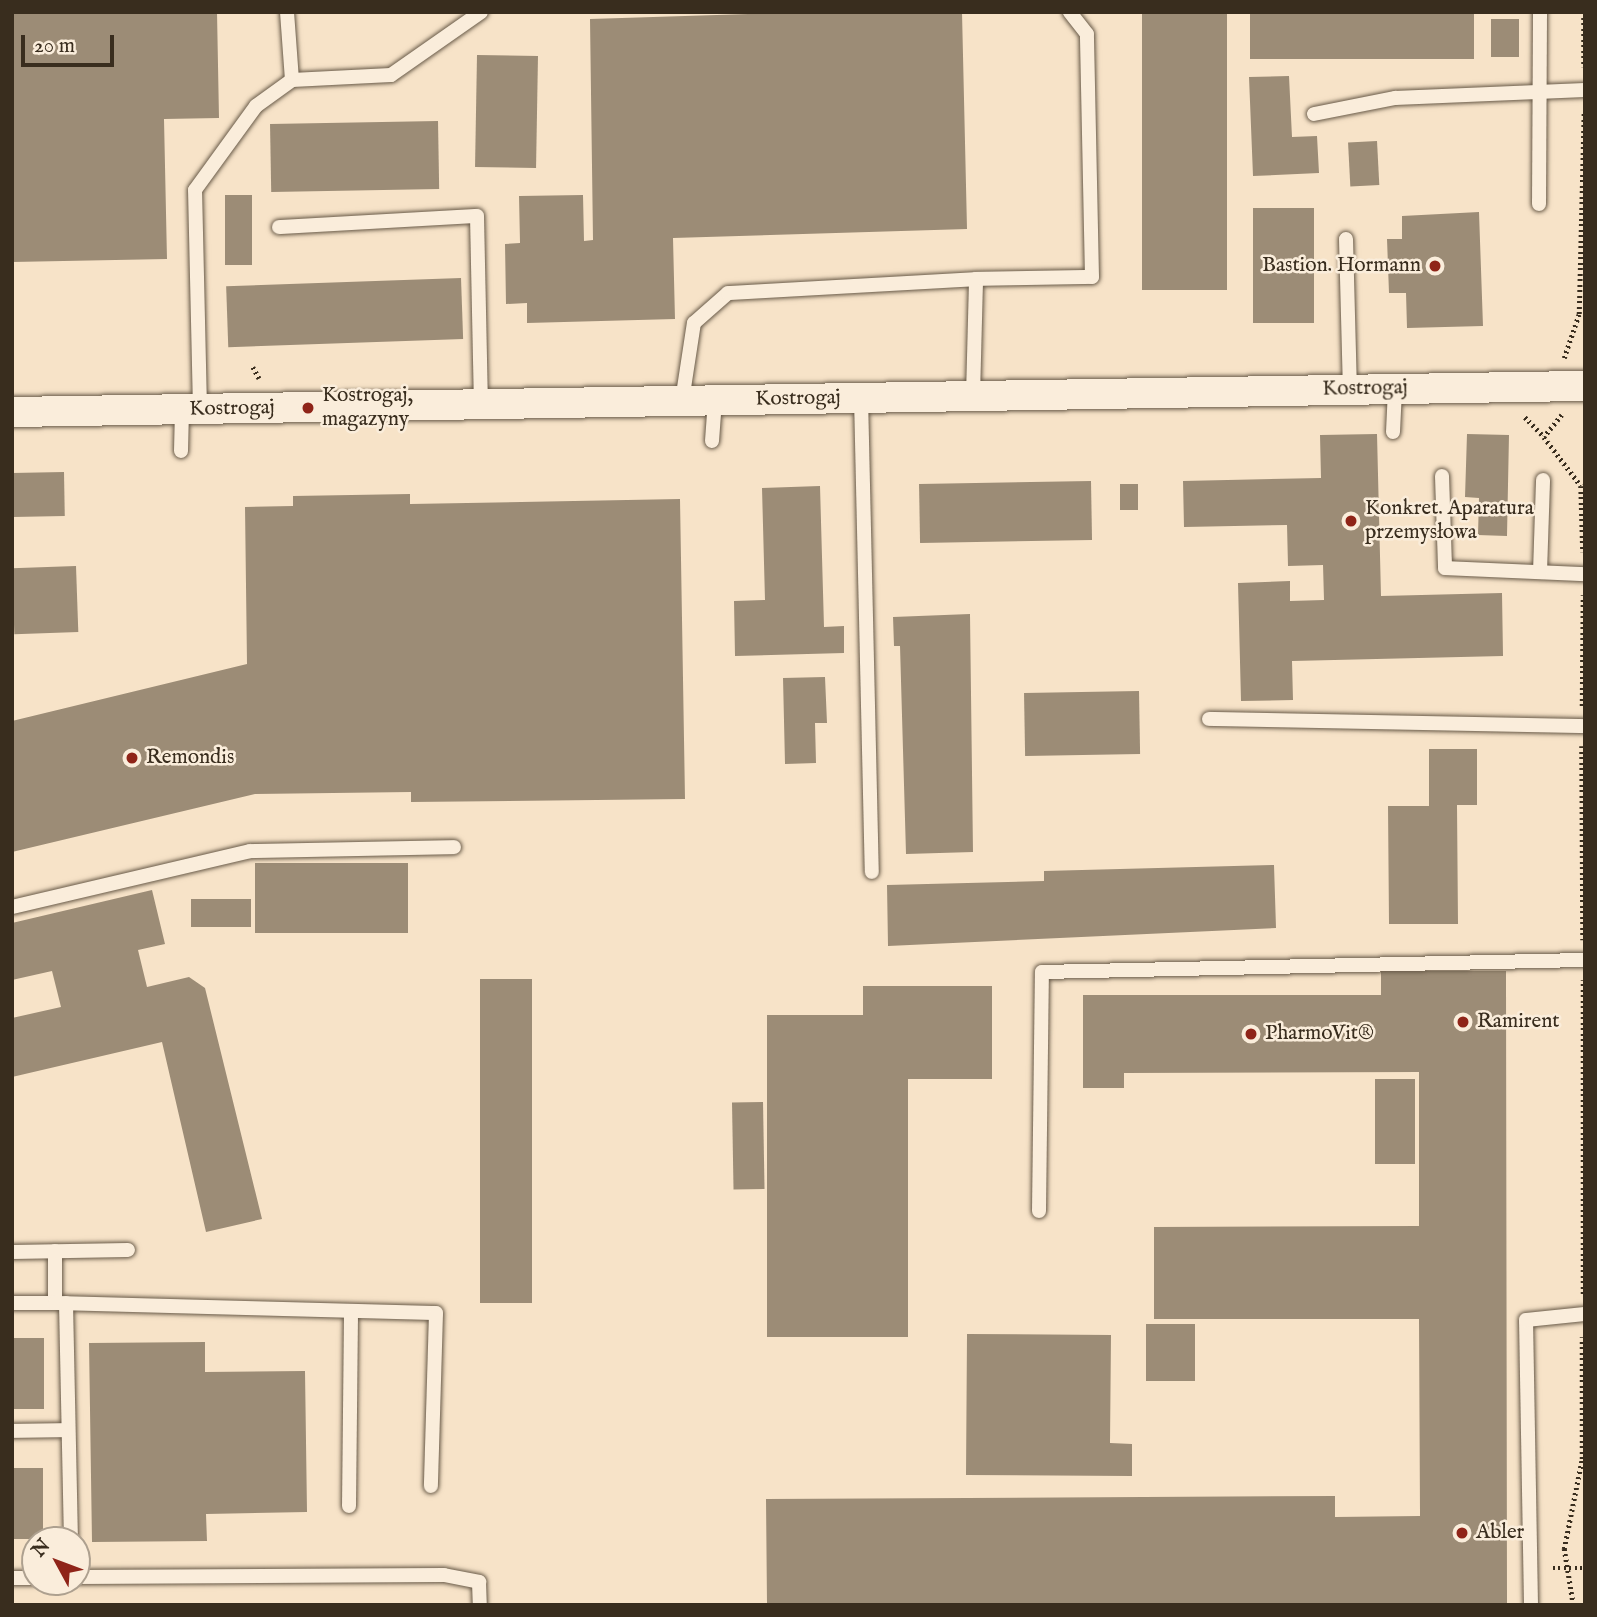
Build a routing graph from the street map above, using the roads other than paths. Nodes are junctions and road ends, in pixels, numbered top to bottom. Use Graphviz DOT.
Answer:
graph roads {
  1 [pos="288,12"];
  2 [pos="481,12"];
  3 [pos="1070,12"];
  4 [pos="1540,12"];
  5 [pos="458,18"];
  6 [pos="292,80"];
  7 [pos="1584,90"];
  8 [pos="1540,92"];
  9 [pos="1314,114"];
  10 [pos="1539,204"];
  11 [pos="279,227"];
  12 [pos="1346,239"];
  13 [pos="976,279"];
  14 [pos="1585,386"];
  15 [pos="1395,388"];
  16 [pos="1350,389"];
  17 [pos="973,396"];
  18 [pos="861,397"];
  19 [pos="715,400"];
  20 [pos="682,401"];
  21 [pos="481,405"];
  22 [pos="191,409"];
  23 [pos="12,412"];
  24 [pos="1393,432"];
  25 [pos="712,441"];
  26 [pos="181,451"];
  27 [pos="1442,476"];
  28 [pos="1543,480"];
  29 [pos="1540,572"];
  30 [pos="1585,574"];
  31 [pos="1209,719"];
  32 [pos="1585,726"];
  33 [pos="454,847"];
  34 [pos="872,872"];
  35 [pos="12,907"];
  36 [pos="1585,960"];
  37 [pos="1039,1211"];
  38 [pos="128,1250"];
  39 [pos="55,1251"];
  40 [pos="12,1252"];
  41 [pos="12,1303"];
  42 [pos="61,1303"];
  43 [pos="351,1311"];
  44 [pos="1585,1314"];
  45 [pos="68,1430"];
  46 [pos="12,1431"];
  47 [pos="431,1486"];
  48 [pos="349,1506"];
  49 [pos="71,1526"];
  50 [pos="91,1577"];
  51 [pos="480,1605"];
  52 [pos="1531,1605"];
  1 -- 6 [label="lane"];
  2 -- 5 [label="lane"];
  3 -- 13 [label="lane"];
  4 -- 8 [label="lane"];
  5 -- 6 [label="lane"];
  6 -- 22 [label="lane"];
  7 -- 8 [label="lane"];
  8 -- 9 [label="lane"];
  8 -- 10 [label="lane"];
  11 -- 21 [label="lane"];
  12 -- 16 [label="lane"];
  13 -- 17 [label="lane"];
  13 -- 20 [label="lane"];
  14 -- 15 [label="street, Kostrogaj"];
  15 -- 16 [label="street, Kostrogaj"];
  15 -- 24 [label="lane"];
  16 -- 17 [label="street, Kostrogaj"];
  17 -- 18 [label="street, Kostrogaj"];
  18 -- 19 [label="street, Kostrogaj"];
  18 -- 34 [label="lane"];
  19 -- 20 [label="street, Kostrogaj"];
  19 -- 25 [label="lane"];
  20 -- 21 [label="street, Kostrogaj"];
  21 -- 22 [label="street, Kostrogaj"];
  22 -- 23 [label="street, Kostrogaj"];
  22 -- 26 [label="lane"];
  27 -- 29 [label="lane"];
  28 -- 29 [label="lane"];
  29 -- 30 [label="lane"];
  31 -- 32 [label="lane"];
  33 -- 35 [label="lane"];
  36 -- 37 [label="lane"];
  38 -- 39 [label="lane"];
  39 -- 40 [label="lane"];
  39 -- 42 [label="lane"];
  41 -- 42 [label="lane"];
  42 -- 43 [label="lane"];
  42 -- 45 [label="lane"];
  43 -- 47 [label="lane"];
  43 -- 48 [label="lane"];
  44 -- 52 [label="lane"];
  45 -- 46 [label="lane"];
  45 -- 49 [label="lane"];
  50 -- 51 [label="lane"];
}
